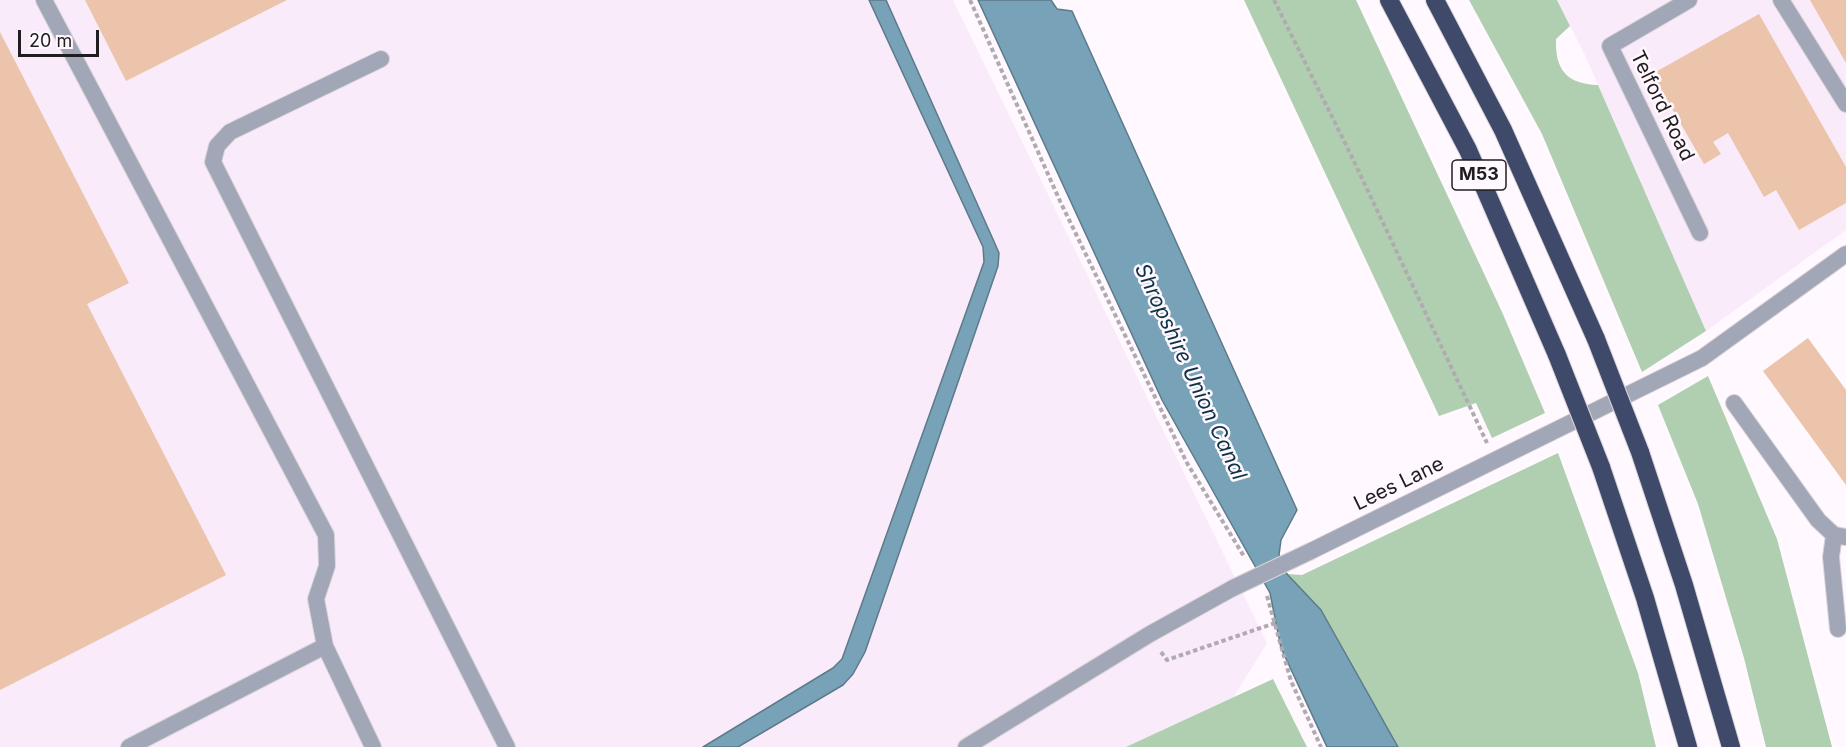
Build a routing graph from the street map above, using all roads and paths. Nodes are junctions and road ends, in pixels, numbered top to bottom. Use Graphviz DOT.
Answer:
graph roads {
  1 [pos="44,0"];
  2 [pos="970,0"];
  3 [pos="1274,0"];
  4 [pos="1389,0"];
  5 [pos="1435,0"];
  6 [pos="1689,0"];
  7 [pos="1781,0"];
  8 [pos="381,59"];
  9 [pos="1846,104"];
  10 [pos="1700,233"];
  11 [pos="1846,254"];
  12 [pos="1734,403"];
  13 [pos="1495,459"];
  14 [pos="1840,536"];
  15 [pos="1250,567"];
  16 [pos="1262,587"];
  17 [pos="1275,623"];
  18 [pos="1838,629"];
  19 [pos="1150,634"];
  20 [pos="325,646"];
  21 [pos="129,747"];
  22 [pos="373,747"];
  23 [pos="507,747"];
  24 [pos="966,747"];
  25 [pos="1321,747"];
  26 [pos="1688,747"];
  27 [pos="1731,747"];
  1 -- 20 [label="street"];
  2 -- 15 [label="path"];
  3 -- 13 [label="path"];
  4 -- 26 [label="highway, M53, bridge"];
  5 -- 27 [label="highway, M53, bridge"];
  6 -- 10 [label="street, Telford Road"];
  7 -- 9 [label="street"];
  8 -- 23 [label="street"];
  11 -- 13 [label="street, Lees Lane"];
  12 -- 14 [label="street"];
  13 -- 19 [label="street, Lees Lane, bridge"];
  14 -- 18 [label="street"];
  16 -- 17 [label="path"];
  17 -- 19 [label="path"];
  17 -- 25 [label="path"];
  19 -- 24 [label="street, Lees Lane"];
  20 -- 21 [label="street"];
  20 -- 22 [label="street"];
}
